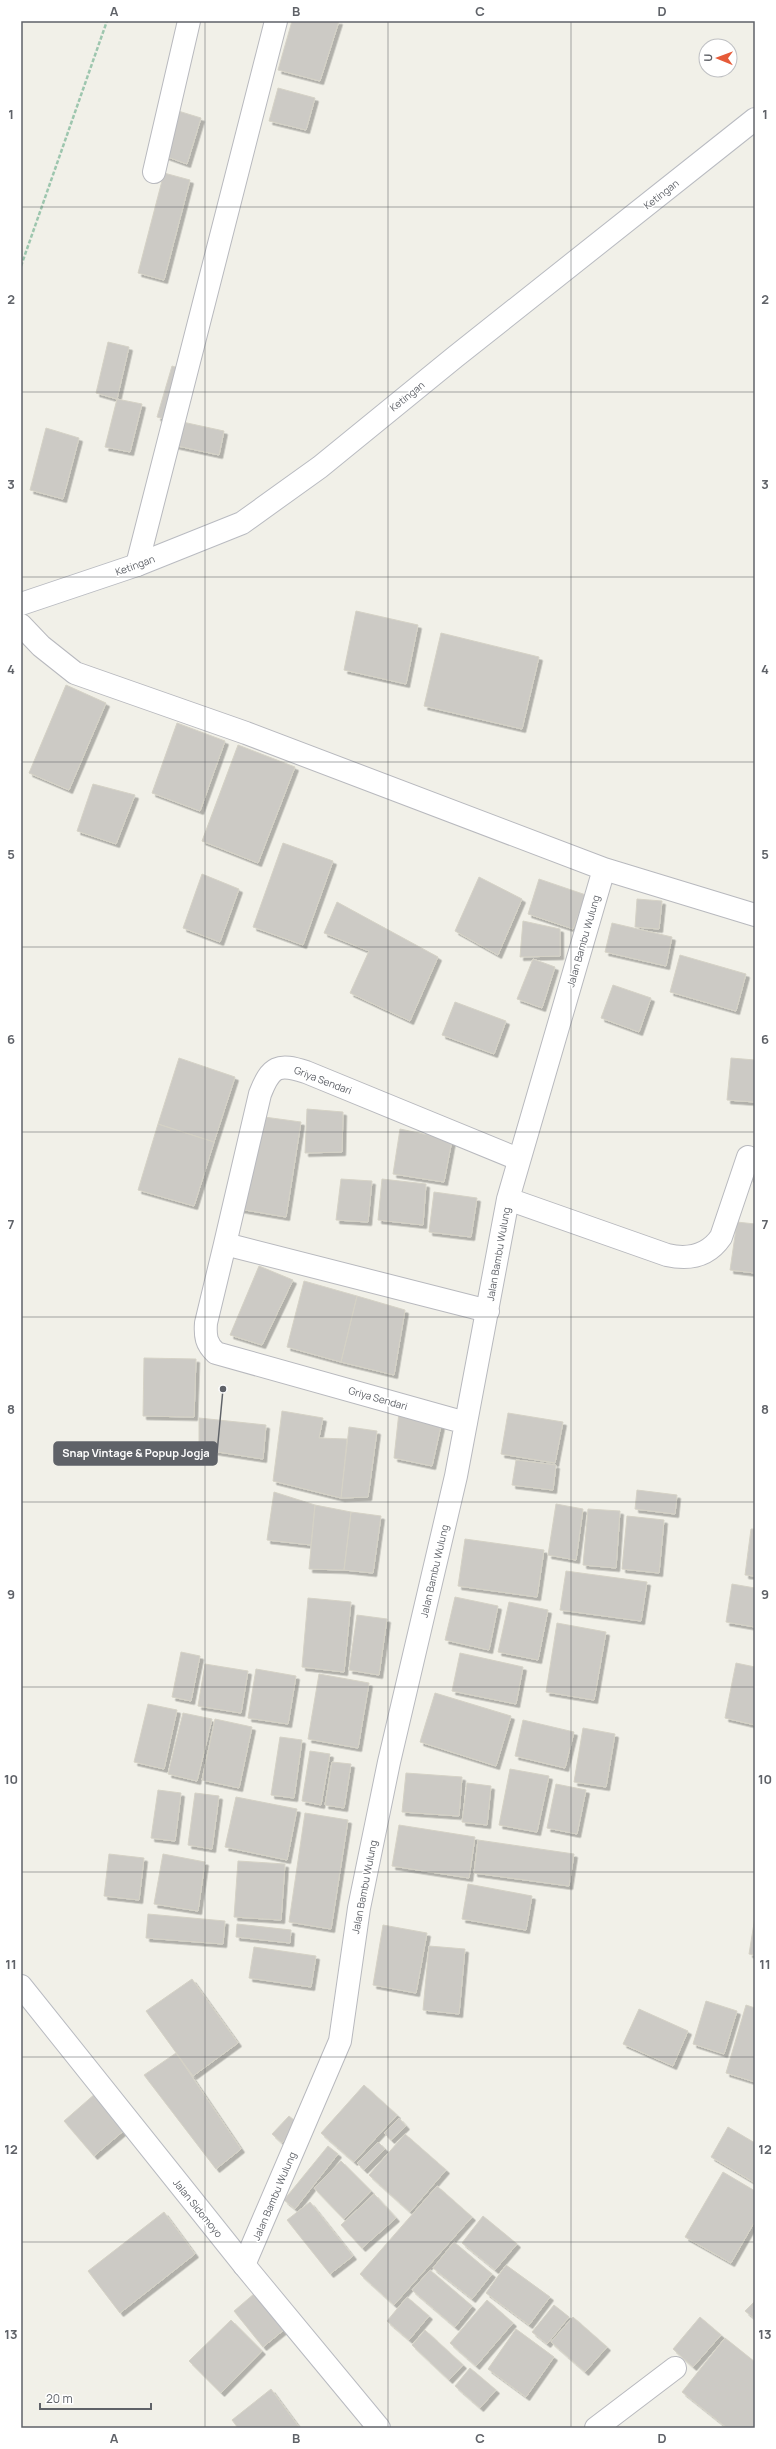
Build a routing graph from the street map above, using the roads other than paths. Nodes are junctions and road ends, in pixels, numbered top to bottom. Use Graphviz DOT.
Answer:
graph roads {
  1 [pos="189,21"];
  2 [pos="276,21"];
  3 [pos="755,119"];
  4 [pos="154,172"];
  5 [pos="138,565"];
  6 [pos="21,604"];
  7 [pos="21,625"];
  8 [pos="604,869"];
  9 [pos="755,915"];
  10 [pos="748,1157"];
  11 [pos="518,1159"];
  12 [pos="508,1199"];
  13 [pos="225,1244"];
  14 [pos="488,1311"];
  15 [pos="466,1423"];
  16 [pos="21,1986"];
  17 [pos="244,2265"];
  18 [pos="675,2368"];
  19 [pos="379,2428"];
  20 [pos="596,2428"];
  1 -- 4 [label="street"];
  2 -- 5 [label="street"];
  3 -- 5 [label="street, Ketingan"];
  5 -- 6 [label="street, Ketingan"];
  7 -- 8 [label="street"];
  8 -- 9 [label="street"];
  8 -- 11 [label="street, Jalan Bambu Wulung"];
  10 -- 12 [label="street"];
  11 -- 12 [label="street, Jalan Bambu Wulung"];
  11 -- 13 [label="street, Griya Sendari"];
  12 -- 14 [label="street, Jalan Bambu Wulung"];
  13 -- 14 [label="street"];
  13 -- 15 [label="street, Griya Sendari"];
  14 -- 15 [label="street, Jalan Bambu Wulung"];
  15 -- 17 [label="street, Jalan Bambu Wulung"];
  16 -- 17 [label="street, Jalan Sidomoyo"];
  17 -- 19 [label="street, Jalan Sidomoyo"];
  18 -- 20 [label="street"];
}
